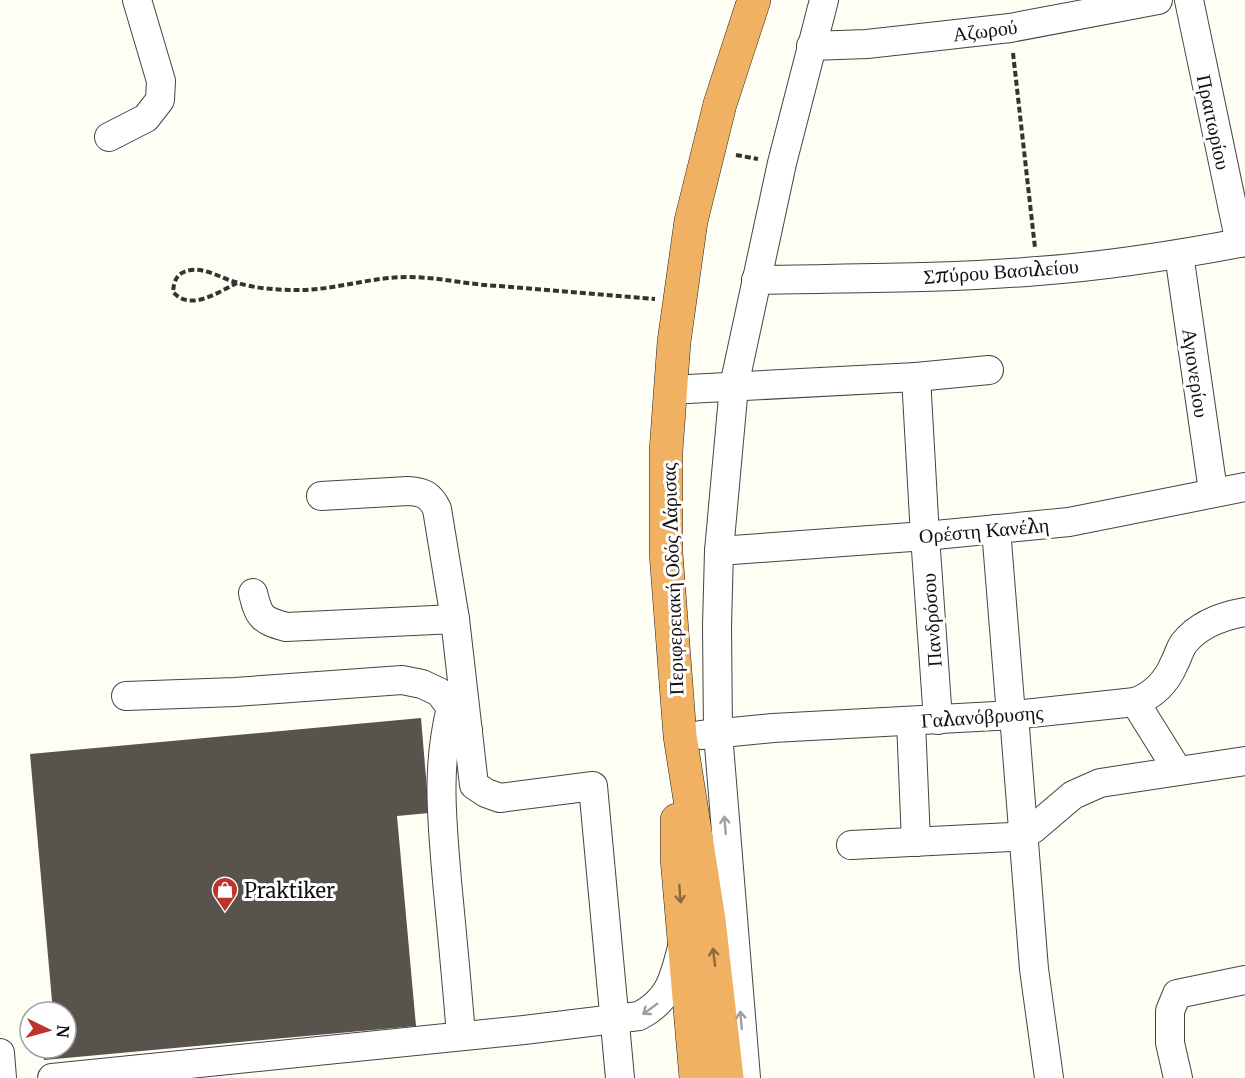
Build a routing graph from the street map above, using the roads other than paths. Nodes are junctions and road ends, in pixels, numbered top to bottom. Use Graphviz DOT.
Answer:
graph roads {
  1 [pos="137,0"];
  2 [pos="754,0"];
  3 [pos="824,0"];
  4 [pos="1158,0"];
  5 [pos="1189,0"];
  6 [pos="811,46"];
  7 [pos="109,137"];
  8 [pos="1242,243"];
  9 [pos="1179,254"];
  10 [pos="756,280"];
  11 [pos="989,370"];
  12 [pos="916,377"];
  13 [pos="734,386"];
  14 [pos="669,390"];
  15 [pos="1245,487"];
  16 [pos="1214,491"];
  17 [pos="321,496"];
  18 [pos="996,529"];
  19 [pos="925,536"];
  20 [pos="719,551"];
  21 [pos="253,593"];
  22 [pos="1245,612"];
  23 [pos="455,619"];
  24 [pos="126,696"];
  25 [pos="1135,702"];
  26 [pos="451,708"];
  27 [pos="1013,715"];
  28 [pos="924,720"];
  29 [pos="469,731"];
  30 [pos="718,733"];
  31 [pos="680,736"];
  32 [pos="1245,761"];
  33 [pos="1178,771"];
  34 [pos="1023,834"];
  35 [pos="916,842"];
  36 [pos="851,845"];
  37 [pos="684,940"];
  38 [pos="1245,980"];
  39 [pos="615,1020"];
  40 [pos="461,1036"];
  41 [pos="0,1053"];
  42 [pos="2,1078"];
  43 [pos="52,1078"];
  44 [pos="621,1078"];
  45 [pos="696,1078"];
  46 [pos="727,1078"];
  47 [pos="746,1078"];
  48 [pos="1049,1078"];
  49 [pos="1178,1078"];
  1 -- 7 [label="street"];
  2 -- 14 [label="highway, Περιφερειακή Οδός Λάρισας"];
  3 -- 6 [label="street"];
  4 -- 6 [label="street, Αζωρού"];
  5 -- 8 [label="street, Πραιτωρίου"];
  6 -- 10 [label="street"];
  8 -- 9 [label="street, Σπύρου Βασιλείου"];
  9 -- 10 [label="street, Σπύρου Βασιλείου"];
  9 -- 16 [label="street, Αγιονερίου"];
  10 -- 13 [label="street"];
  11 -- 12 [label="street"];
  12 -- 13 [label="street"];
  12 -- 19 [label="street, Πανδρόσου"];
  13 -- 14 [label="street"];
  13 -- 20 [label="street"];
  14 -- 31 [label="highway, Περιφερειακή Οδός Λάρισας"];
  15 -- 16 [label="street, Ορέστη Κανέλη"];
  16 -- 18 [label="street, Ορέστη Κανέλη"];
  17 -- 23 [label="street"];
  18 -- 19 [label="street, Ορέστη Κανέλη"];
  18 -- 27 [label="street"];
  19 -- 20 [label="street, Ορέστη Κανέλη"];
  19 -- 28 [label="street, Πανδρόσου"];
  20 -- 30 [label="street"];
  21 -- 23 [label="street"];
  22 -- 25 [label="street, Γαλανόβρυσης"];
  23 -- 29 [label="street"];
  24 -- 26 [label="street"];
  25 -- 27 [label="street, Γαλανόβρυσης"];
  25 -- 33 [label="street"];
  26 -- 29 [label="street"];
  26 -- 40 [label="street"];
  27 -- 28 [label="street, Γαλανόβρυσης"];
  27 -- 34 [label="street"];
  28 -- 30 [label="street, Γαλανόβρυσης"];
  28 -- 35 [label="street, Πανδρόσου"];
  29 -- 39 [label="street"];
  30 -- 31 [label="street, Γαλανόβρυσης"];
  47 -- 30 [label="street, one-way"];
  31 -- 37 [label="highway, Περιφερειακή Οδός Λάρισας, one-way"];
  46 -- 31 [label="highway, Περιφερειακή Οδός Λάρισας, one-way"];
  32 -- 33 [label="street"];
  33 -- 34 [label="street"];
  34 -- 35 [label="street"];
  34 -- 48 [label="street"];
  35 -- 36 [label="street"];
  37 -- 39 [label="street, one-way"];
  37 -- 45 [label="highway, Περιφερειακή Οδός Λάρισας"];
  38 -- 49 [label="street"];
  39 -- 40 [label="street"];
  39 -- 44 [label="street"];
  40 -- 43 [label="street"];
  41 -- 42 [label="street"];
}
